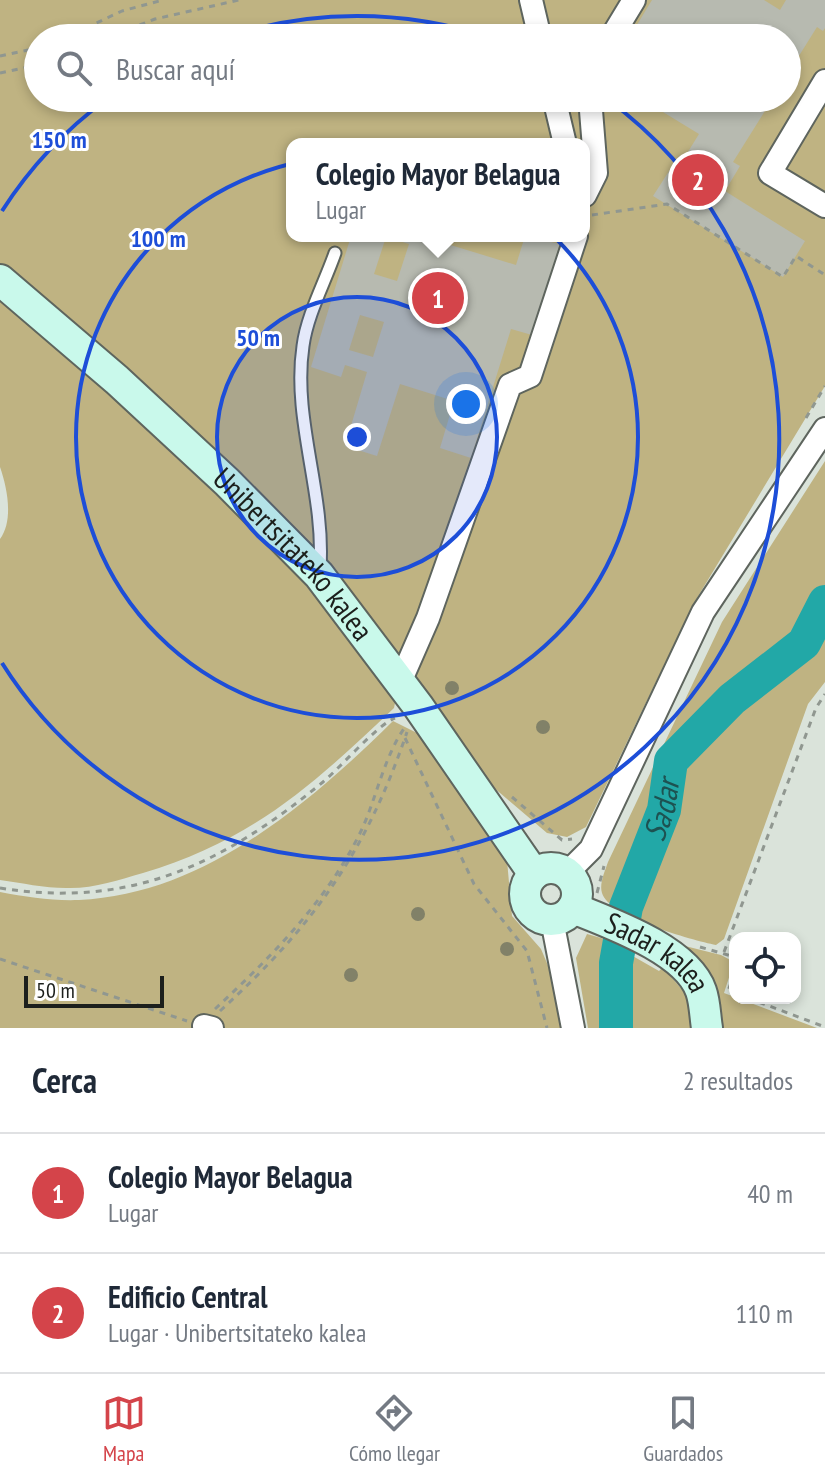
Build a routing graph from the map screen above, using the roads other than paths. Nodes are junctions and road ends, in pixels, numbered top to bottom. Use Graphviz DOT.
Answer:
graph roads {
  1 [pos="531,0"];
  2 [pos="634,0"];
  3 [pos="537,24"];
  4 [pos="619,24"];
  5 [pos="825,81"];
  6 [pos="557,112"];
  7 [pos="591,112"];
  8 [pos="564,138"];
  9 [pos="590,185"];
  10 [pos="825,206"];
  11 [pos="574,242"];
  12 [pos="335,253"];
  13 [pos="0,280"];
  14 [pos="825,429"];
  15 [pos="319,575"];
  16 [pos="400,682"];
  17 [pos="567,873"];
  18 [pos="534,874"];
  19 [pos="583,913"];
  20 [pos="573,1028"];
  21 [pos="707,1028"];
  1 -- 3 [label="street"];
  2 -- 4 [label="street"];
  5 -- 10 [label="street"];
  6 -- 8 [label="street"];
  7 -- 9 [label="street"];
  11 -- 16 [label="street"];
  12 -- 15 [label="lane"];
  13 -- 15 [label="main road, Unibertsitateko kalea"];
  14 -- 17 [label="street"];
  15 -- 16 [label="main road, Unibertsitateko kalea"];
  16 -- 18 [label="main road, Unibertsitateko kalea"];
  17 -- 18 [label="main road"];
  17 -- 19 [label="main road"];
  18 -- 19 [label="main road"];
  19 -- 20 [label="street"];
  19 -- 21 [label="main road, Sadar kalea"];
}
